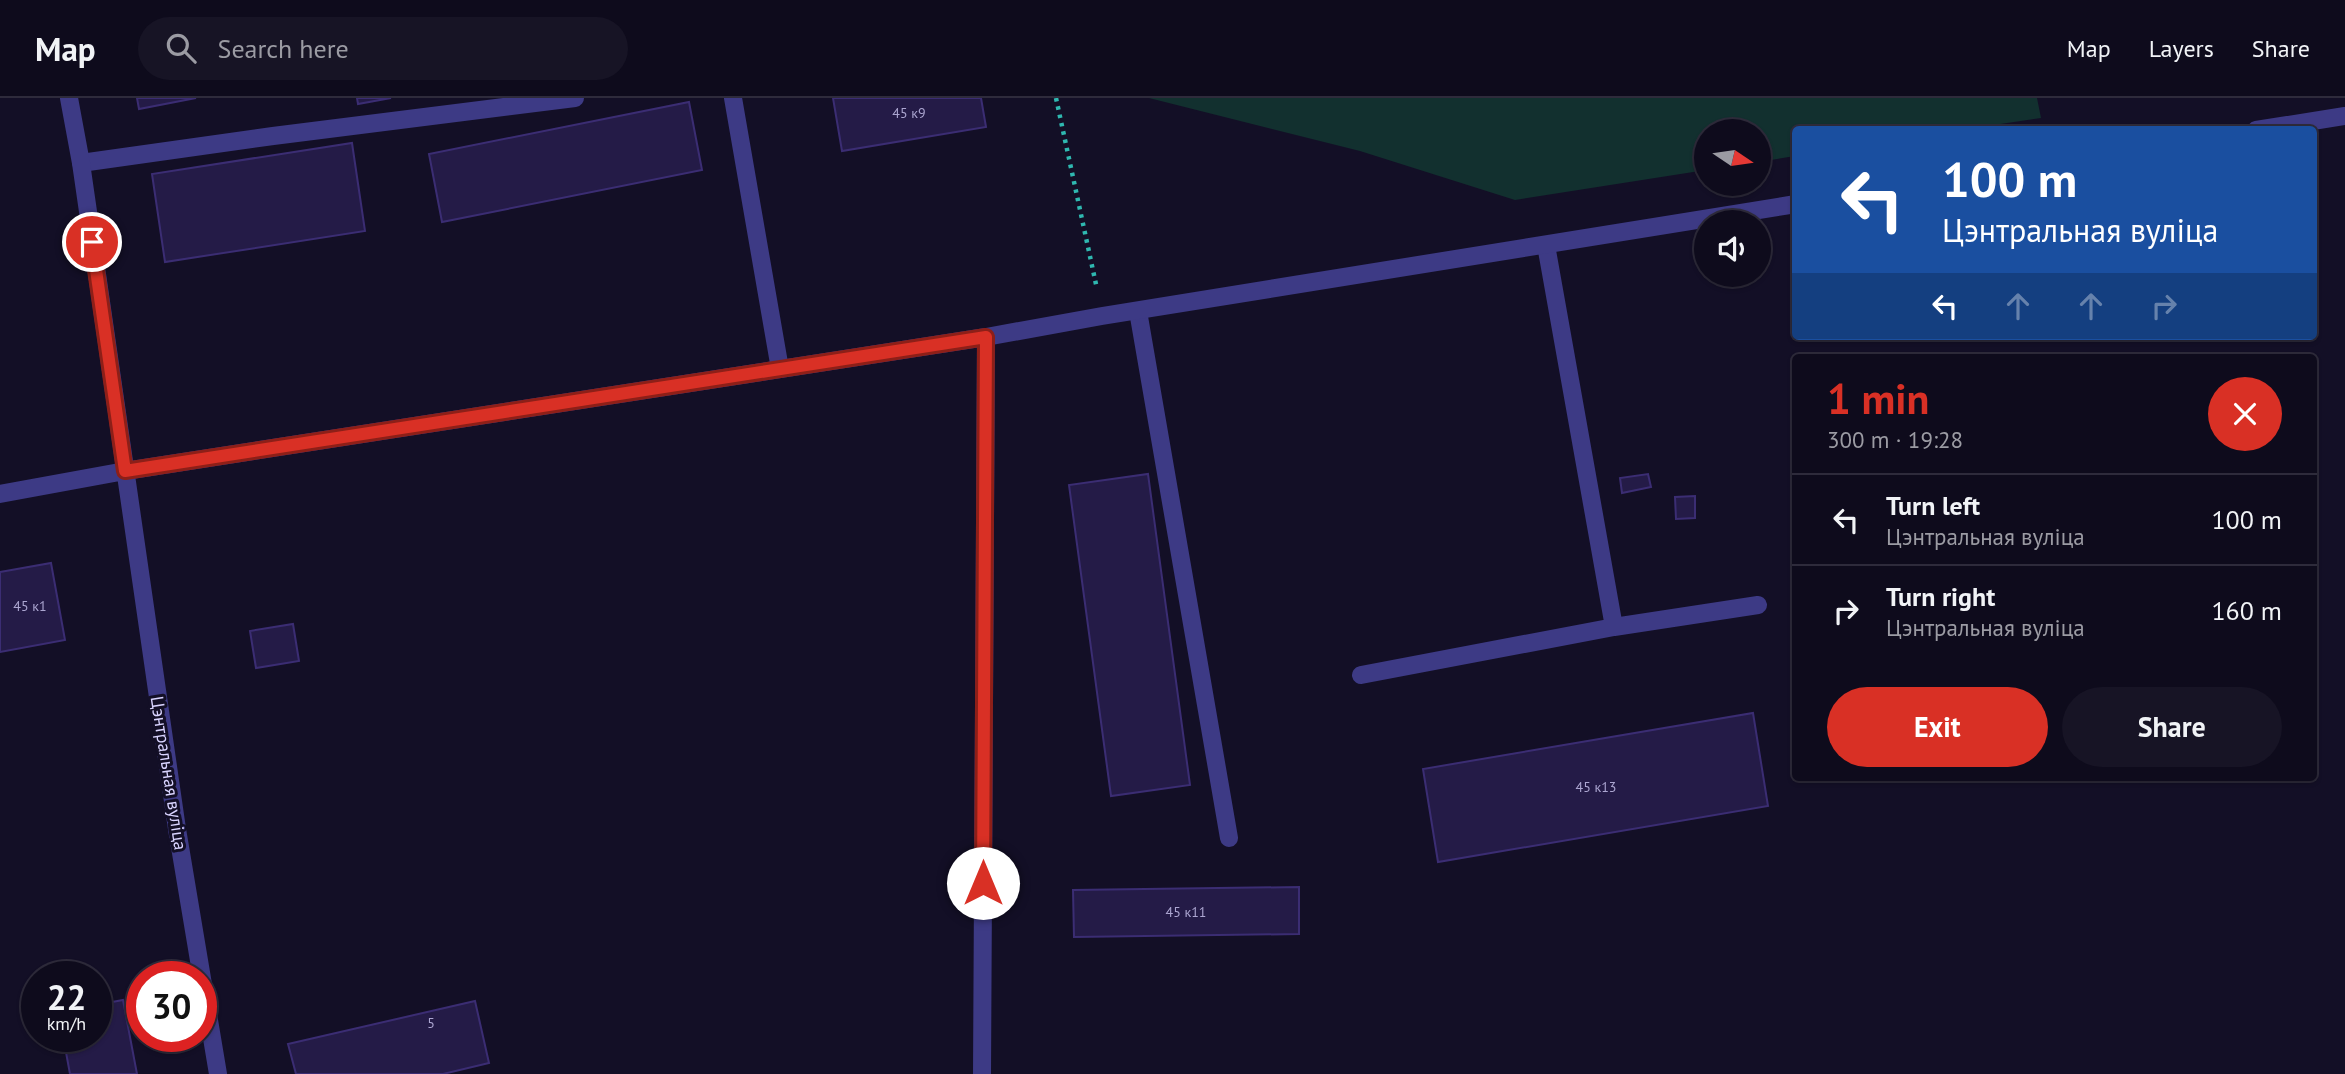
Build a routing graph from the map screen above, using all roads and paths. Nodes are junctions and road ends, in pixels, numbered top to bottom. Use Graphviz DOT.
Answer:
graph roads {
  1 [pos="69,98"];
  2 [pos="575,98"];
  3 [pos="733,98"];
  4 [pos="1056,98"];
  5 [pos="2345,116"];
  6 [pos="2281,126"];
  7 [pos="81,163"];
  8 [pos="1792,205"];
  9 [pos="1546,245"];
  10 [pos="1138,311"];
  11 [pos="1102,316"];
  12 [pos="986,337"];
  13 [pos="779,369"];
  14 [pos="125,471"];
  15 [pos="0,494"];
  16 [pos="1758,605"];
  17 [pos="1614,627"];
  18 [pos="1361,675"];
  19 [pos="1229,838"];
  20 [pos="218,1074"];
  21 [pos="982,1074"];
  1 -- 7 [label="street, Цэнтральная вуліца"];
  2 -- 7 [label="street"];
  3 -- 13 [label="street"];
  4 -- 11 [label="path"];
  5 -- 6 [label="street"];
  7 -- 14 [label="street, Цэнтральная вуліца"];
  8 -- 9 [label="street"];
  9 -- 10 [label="street"];
  9 -- 17 [label="street"];
  10 -- 11 [label="street"];
  10 -- 19 [label="street"];
  11 -- 12 [label="street"];
  12 -- 13 [label="street"];
  12 -- 21 [label="street"];
  13 -- 14 [label="street"];
  14 -- 15 [label="street"];
  14 -- 20 [label="street, Цэнтральная вуліца"];
  16 -- 17 [label="street"];
  17 -- 18 [label="street"];
}
